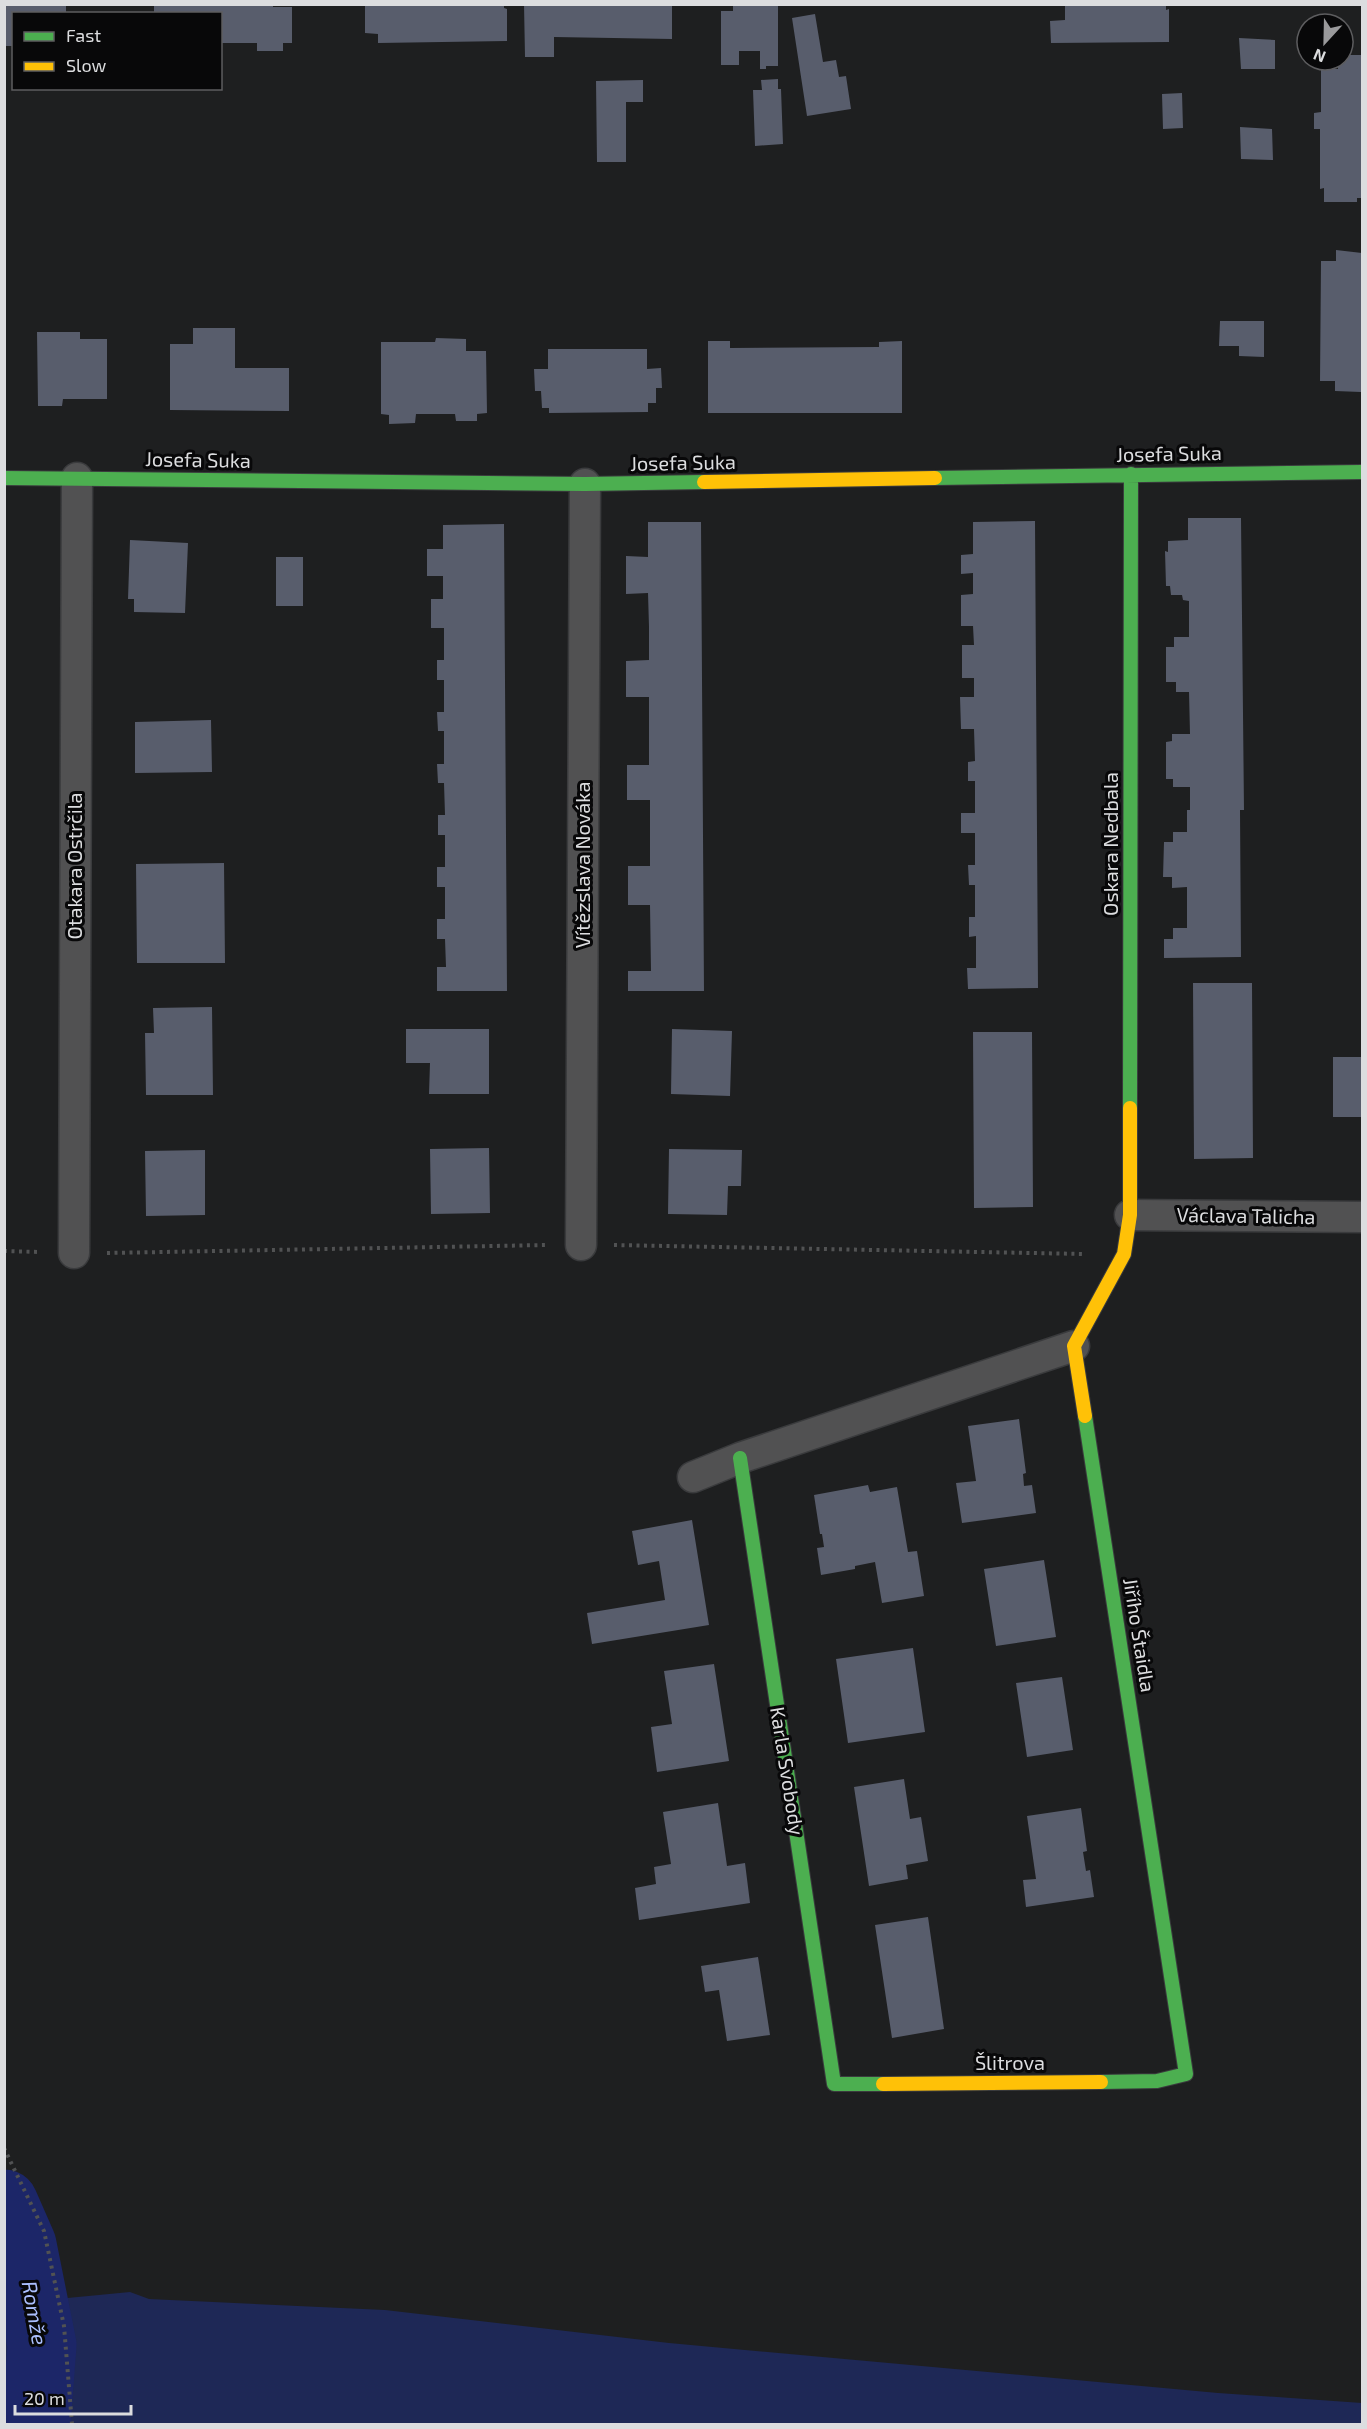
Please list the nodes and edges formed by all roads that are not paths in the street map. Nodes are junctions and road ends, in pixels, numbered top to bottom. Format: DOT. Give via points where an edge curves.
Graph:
graph roads {
  1 [pos="1362,472"];
  2 [pos="1131,474"];
  3 [pos="4,478"];
  4 [pos="77,478"];
  5 [pos="585,484"];
  6 [pos="1130,1215"];
  7 [pos="1362,1217"];
  8 [pos="582,1245"];
  9 [pos="74,1253"];
  10 [pos="1074,1346"];
  11 [pos="740,1458"];
  12 [pos="693,1477"];
  13 [pos="1186,2074"];
  14 [pos="834,2084"];
  1 -- 2 [label="street, Josefa Suka"];
  2 -- 5 [label="street, Josefa Suka"];
  2 -- 6 [label="street, Oskara Nedbala"];
  3 -- 4 [label="street, Josefa Suka"];
  4 -- 5 [label="street, Josefa Suka"];
  4 -- 9 [label="street, Otakara Ostrčila"];
  5 -- 8 [label="street, Vítězslava Nováka"];
  6 -- 7 [label="street, Václava Talicha"];
  6 -- 10 [label="street" via="1124,1254"];
  10 -- 11 [label="street"];
  10 -- 13 [label="street, Jiřího Štaidla"];
  11 -- 12 [label="street"];
  11 -- 14 [label="street, Karla Svobody"];
  13 -- 14 [label="street, Šlitrova" via="1157,2081"];
}
